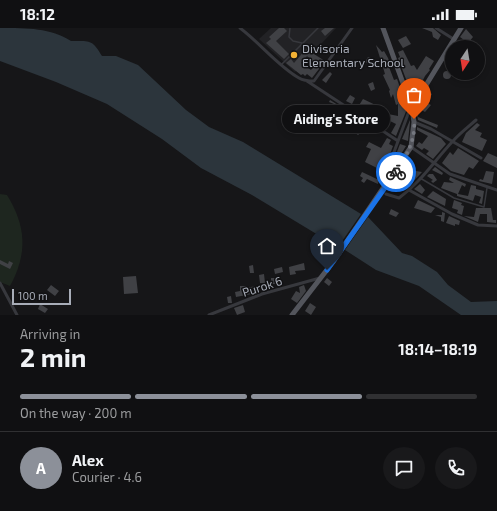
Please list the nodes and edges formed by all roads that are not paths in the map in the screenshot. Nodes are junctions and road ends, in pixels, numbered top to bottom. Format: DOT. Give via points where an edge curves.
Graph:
graph roads {
  1 [pos="240,28"];
  2 [pos="290,28"];
  3 [pos="318,28"];
  4 [pos="352,28"];
  5 [pos="383,28"];
  6 [pos="436,28"];
  7 [pos="461,28"];
  8 [pos="455,40"];
  9 [pos="302,43"];
  10 [pos="445,56"];
  11 [pos="282,64"];
  12 [pos="307,81"];
  13 [pos="412,108"];
  14 [pos="476,120"];
  15 [pos="414,122"];
  16 [pos="398,140"];
  17 [pos="453,141"];
  18 [pos="411,147"];
  19 [pos="481,158"];
  20 [pos="435,164"];
  21 [pos="420,178"];
  22 [pos="382,180"];
  23 [pos="487,188"];
  24 [pos="409,190"];
  25 [pos="497,190"];
  26 [pos="386,194"];
  27 [pos="497,226"];
  28 [pos="322,277"];
  29 [pos="0,283"];
  30 [pos="17,315"];
  31 [pos="209,315"];
  32 [pos="292,315"];
  1 -- 11 [label="street"];
  2 -- 9 [label="lane" via="289,37"];
  3 -- 9 [label="lane"];
  4 -- 12 [label="street" via="314,81"];
  5 -- 13 [label="main road"];
  6 -- 8 [label="street"];
  7 -- 8 [label="main road"];
  9 -- 11 [label="lane"];
  10 -- 13 [label="main road"];
  11 -- 12 [label="street" via="300,79"];
  12 -- 16 [label="street"];
  13 -- 15 [label="main road"];
  13 -- 16 [label="street"];
  14 -- 17 [label="street"];
  15 -- 17 [label="street"];
  15 -- 18 [label="main road"];
  16 -- 22 [label="street"];
  17 -- 19 [label="street"];
  17 -- 20 [label="street"];
  18 -- 20 [label="street"];
  18 -- 28 [label="main road"];
  20 -- 21 [label="street"];
  20 -- 23 [label="street" via="450,174"];
  21 -- 23 [label="lane" via="454,198 484,207"];
  21 -- 24 [label="street"];
  23 -- 25 [label="street"];
  24 -- 26 [label="street" via="399,198"];
  24 -- 27 [label="street" via="478,226"];
  28 -- 31 [label="street, Purok 6" via="262,294"];
  28 -- 32 [label="main road"];
  29 -- 30 [label="street"];
}
